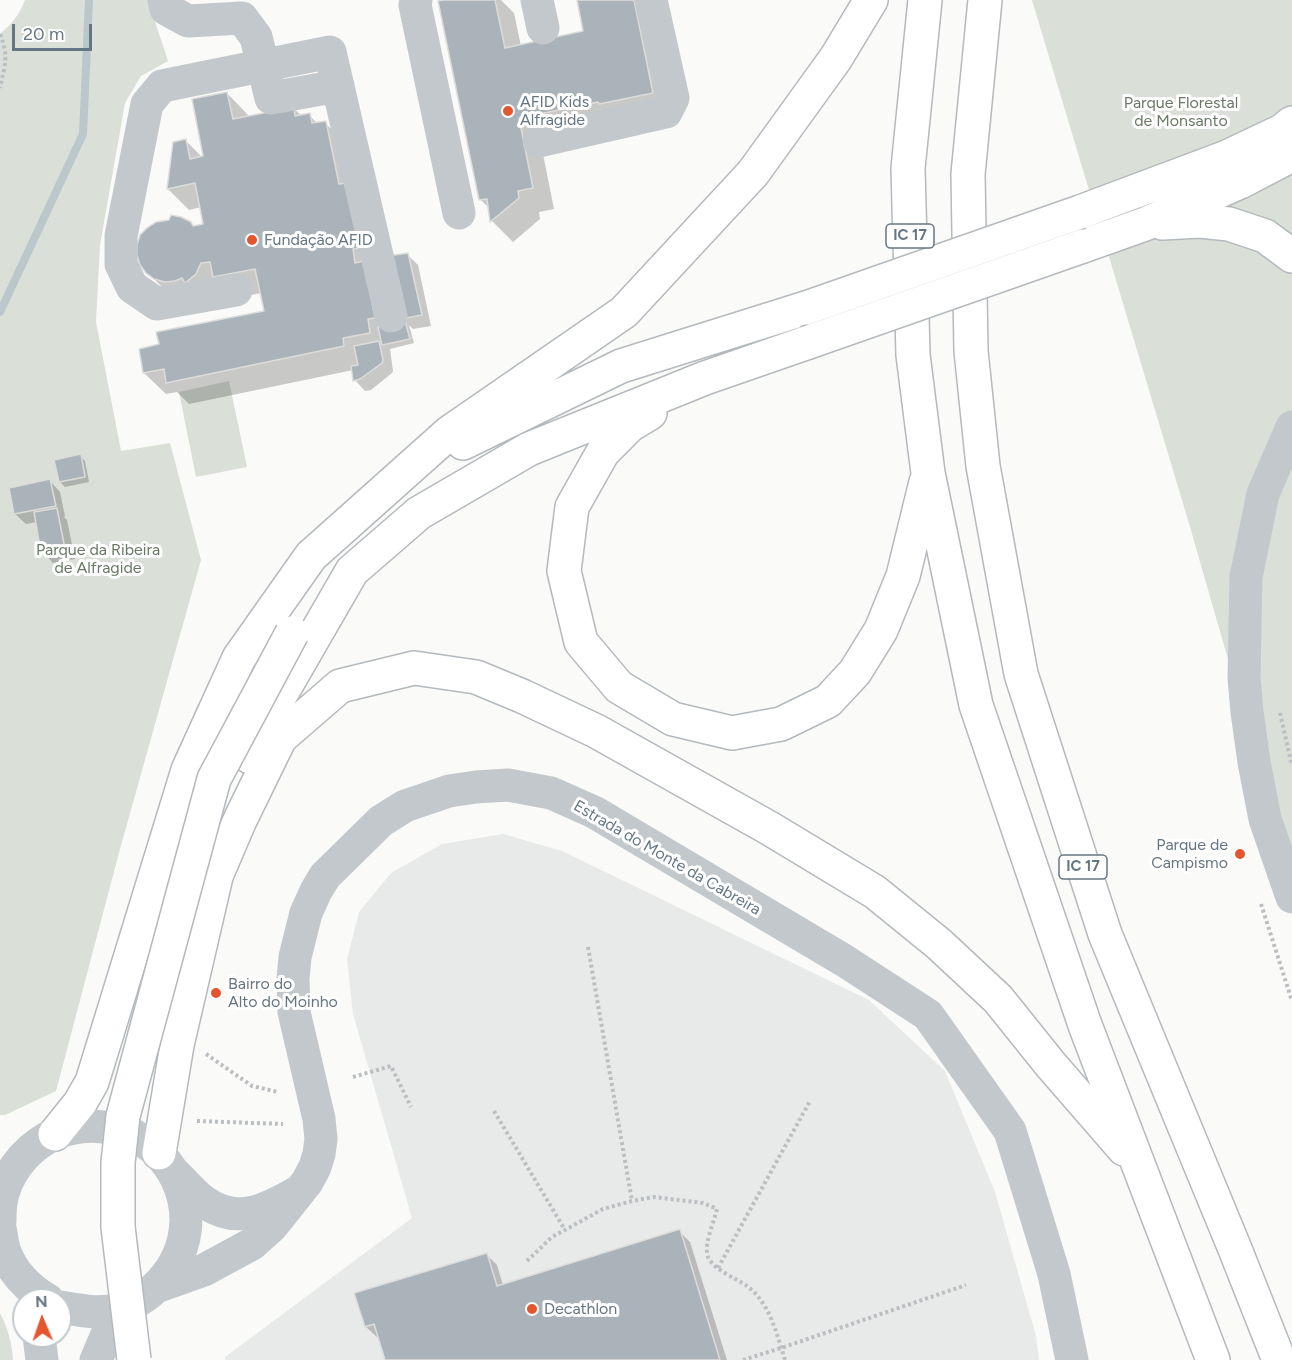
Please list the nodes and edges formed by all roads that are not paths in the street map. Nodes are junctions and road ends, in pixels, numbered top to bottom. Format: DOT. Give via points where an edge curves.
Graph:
graph roads {
  1 [pos="164,0"];
  2 [pos="416,0"];
  3 [pos="651,0"];
  4 [pos="871,0"];
  5 [pos="925,0"];
  6 [pos="985,0"];
  7 [pos="263,65"];
  8 [pos="1292,123"];
  9 [pos="539,141"];
  10 [pos="1292,155"];
  11 [pos="459,213"];
  12 [pos="1145,224"];
  13 [pos="1292,256"];
  14 [pos="237,290"];
  15 [pos="391,316"];
  16 [pos="705,378"];
  17 [pos="1292,427"];
  18 [pos="407,471"];
  19 [pos="928,473"];
  20 [pos="352,571"];
  21 [pos="216,876"];
  22 [pos="1292,897"];
  23 [pos="46,1139"];
  24 [pos="0,1149"];
  25 [pos="166,1162"];
  26 [pos="1139,1167"];
  27 [pos="298,1192"];
  28 [pos="0,1221"];
  29 [pos="0,1228"];
  30 [pos="159,1286"];
  31 [pos="32,1288"];
  32 [pos="72,1308"];
  33 [pos="118,1309"];
  34 [pos="96,1360"];
  35 [pos="134,1360"];
  36 [pos="1072,1360"];
  37 [pos="1214,1360"];
  38 [pos="1278,1360"];
  1 -- 7 [label="street" via="166,9 188,21 242,18 256,37"];
  2 -- 11 [label="street"];
  3 -- 9 [label="street" via="673,98 666,112"];
  4 -- 18 [label="highway" via="836,58 753,173 624,312 450,432"];
  5 -- 19 [label="highway, IC 17" via="908,168 913,355"];
  6 -- 38 [label="highway, IC 17" via="968,174 971,351 983,466 1021,674 1105,934"];
  7 -- 14 [label="street" via="162,86 147,104 121,236 121,264 132,287 157,304"];
  7 -- 15 [label="street" via="330,52"];
  8 -- 18 [label="highway, bridge" via="1227,158 1080,212 806,308 621,366"];
  10 -- 12 [label="highway"];
  12 -- 13 [label="highway" via="1200,220 1229,224 1265,236"];
  12 -- 16 [label="highway, bridge"];
  16 -- 19 [label="highway" via="630,425 603,452 572,507 564,571 581,642 619,687 672,719 732,733 782,724 828,701 855,672 881,630 903,576"];
  16 -- 20 [label="highway" via="529,449 419,513"];
  17 -- 22 [label="street" via="1263,494 1246,577 1244,678 1265,819"];
  18 -- 23 [label="highway" via="311,556 239,658 188,770 92,1082 80,1103"];
  19 -- 26 [label="highway, IC 17" via="976,705 1085,1025"];
  20 -- 21 [label="highway" via="277,701 234,793"];
  20 -- 35 [label="highway, bridge" via="292,633 214,779 123,1116 118,1227"];
  21 -- 25 [label="highway" via="177,1045"];
  21 -- 26 [label="highway" via="280,738 340,686 414,668 476,677 596,731 875,892 998,999"];
  23 -- 24 [label="street, Estrada do Monte da Cabreira"];
  23 -- 25 [label="street, Estrada do Monte da Cabreira" via="75,1128 105,1126 134,1135"];
  23 -- 28 [label="street" via="22,1158 8,1179"];
  25 -- 27 [label="street, Estrada do Monte da Cabreira" via="205,1203 225,1213 238,1215 267,1209"];
  25 -- 30 [label="street" via="184,1195 187,1220 174,1266"];
  26 -- 37 [label="highway, IC 17"];
  27 -- 30 [label="street, Estrada do Monte da Cabreira" via="272,1226 252,1244 204,1270"];
  27 -- 36 [label="street, Estrada do Monte da Cabreira" via="315,1167 321,1139 294,1012 293,979 306,913 325,876 381,821 405,806 449,791 476,787 508,785 551,793 594,812 845,961 928,1015 1010,1131 1054,1274"];
  29 -- 31 [label="street" via="5,1252 17,1274"];
  30 -- 33 [label="street"];
  32 -- 33 [label="street" via="88,1312"];
  33 -- 34 [label="street"];
}
